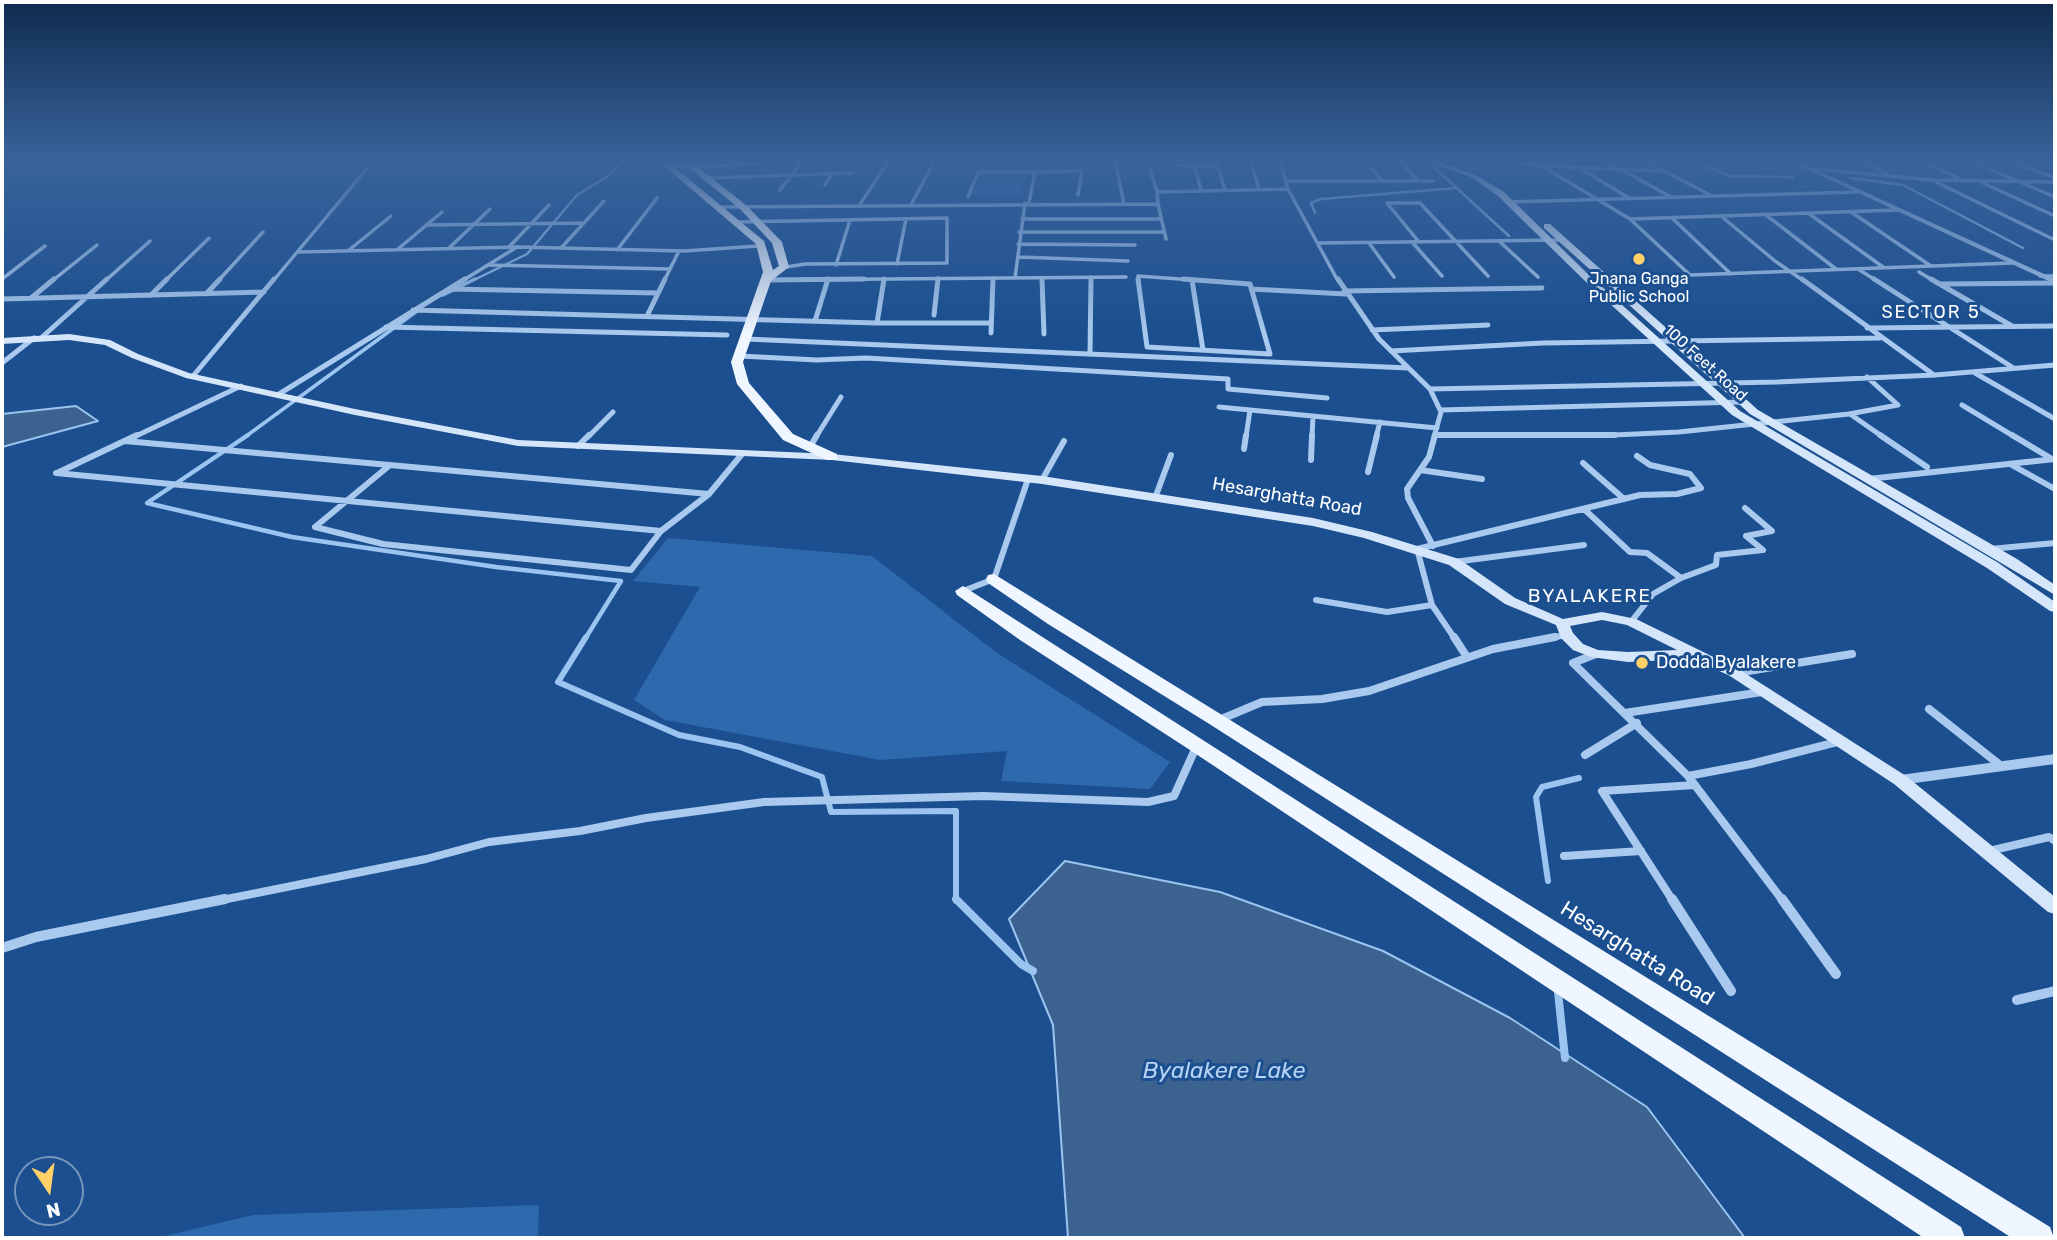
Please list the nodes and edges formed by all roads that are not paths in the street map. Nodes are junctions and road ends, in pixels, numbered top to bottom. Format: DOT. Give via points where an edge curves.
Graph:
graph roads {
  1 [pos="326,218"];
  2 [pos="389,218"];
  3 [pos="435,218"];
  4 [pos="481,218"];
  5 [pos="537,218"];
  6 [pos="589,218"];
  7 [pos="642,218"];
  8 [pos="731,218"];
  9 [pos="754,218"];
  10 [pos="1305,218"];
  11 [pos="1399,218"];
  12 [pos="1434,218"];
  13 [pos="1525,218"];
  14 [pos="1538,218"];
  15 [pos="1672,218"];
  16 [pos="1675,218"];
  17 [pos="1723,218"];
  18 [pos="1770,218"];
  19 [pos="1813,218"];
  20 [pos="1860,218"];
  21 [pos="1915,218"];
  22 [pos="2012,218"];
  23 [pos="906,219"];
  24 [pos="1022,219"];
  25 [pos="1161,219"];
  26 [pos="1630,219"];
  27 [pos="850,220"];
  28 [pos="736,222"];
  29 [pos="758,222"];
  30 [pos="584,223"];
  31 [pos="532,224"];
  32 [pos="426,225"];
  33 [pos="473,225"];
  34 [pos="263,232"];
  35 [pos="1020,232"];
  36 [pos="1164,232"];
  37 [pos="209,238"];
  38 [pos="2054,238"];
  39 [pos="1167,239"];
  40 [pos="1548,240"];
  41 [pos="1562,240"];
  42 [pos="150,241"];
  43 [pos="1499,241"];
  44 [pos="1412,242"];
  45 [pos="1419,242"];
  46 [pos="1457,242"];
  47 [pos="1319,243"];
  48 [pos="1368,243"];
  49 [pos="1018,244"];
  50 [pos="97,245"];
  51 [pos="1135,245"];
  52 [pos="45,246"];
  53 [pos="758,246"];
  54 [pos="509,247"];
  55 [pos="518,247"];
  56 [pos="448,248"];
  57 [pos="561,248"];
  58 [pos="398,249"];
  59 [pos="348,250"];
  60 [pos="617,250"];
  61 [pos="298,251"];
  62 [pos="679,251"];
  63 [pos="1019,257"];
  64 [pos="1128,261"];
  65 [pos="2012,263"];
  66 [pos="897,264"];
  67 [pos="488,265"];
  68 [pos="836,265"];
  69 [pos="1932,266"];
  70 [pos="784,267"];
  71 [pos="1883,268"];
  72 [pos="670,269"];
  73 [pos="1858,269"];
  74 [pos="1837,270"];
  75 [pos="1789,271"];
  76 [pos="1919,272"];
  77 [pos="1731,274"];
  78 [pos="767,276"];
  79 [pos="1394,276"];
  80 [pos="1442,276"];
  81 [pos="1488,276"];
  82 [pos="2040,276"];
  83 [pos="2055,276"];
  84 [pos="1091,277"];
  85 [pos="1126,277"];
  86 [pos="1538,277"];
  87 [pos="938,278"];
  88 [pos="993,278"];
  89 [pos="1015,278"];
  90 [pos="1042,278"];
  91 [pos="2,279"];
  92 [pos="828,279"];
  93 [pos="884,279"];
  94 [pos="1192,280"];
  95 [pos="2055,283"];
  96 [pos="1939,284"];
  97 [pos="1542,288"];
  98 [pos="446,289"];
  99 [pos="1251,289"];
  100 [pos="264,292"];
  101 [pos="658,293"];
  102 [pos="1345,293"];
  103 [pos="206,294"];
  104 [pos="151,295"];
  105 [pos="88,297"];
  106 [pos="30,298"];
  107 [pos="2,299"];
  108 [pos="413,310"];
  109 [pos="934,315"];
  110 [pos="647,316"];
  111 [pos="754,319"];
  112 [pos="815,321"];
  113 [pos="877,323"];
  114 [pos="991,323"];
  115 [pos="1488,325"];
  116 [pos="2055,326"];
  117 [pos="386,327"];
  118 [pos="1950,327"];
  119 [pos="2013,327"];
  120 [pos="1866,328"];
  121 [pos="1372,330"];
  122 [pos="991,333"];
  123 [pos="1044,334"];
  124 [pos="727,335"];
  125 [pos="38,338"];
  126 [pos="1880,338"];
  127 [pos="746,339"];
  128 [pos="2,341"];
  129 [pos="1658,342"];
  130 [pos="1675,342"];
  131 [pos="898,346"];
  132 [pos="1203,350"];
  133 [pos="1391,351"];
  134 [pos="1090,353"];
  135 [pos="1115,354"];
  136 [pos="740,356"];
  137 [pos="895,359"];
  138 [pos="2,363"];
  139 [pos="2013,367"];
  140 [pos="2053,367"];
  141 [pos="1408,368"];
  142 [pos="1108,372"];
  143 [pos="1974,373"];
  144 [pos="1935,375"];
  145 [pos="193,376"];
  146 [pos="1867,377"];
  147 [pos="1721,382"];
  148 [pos="1703,383"];
  149 [pos="242,386"];
  150 [pos="1430,389"];
  151 [pos="279,394"];
  152 [pos="841,397"];
  153 [pos="1327,398"];
  154 [pos="1724,402"];
  155 [pos="1743,402"];
  156 [pos="1962,405"];
  157 [pos="1219,407"];
  158 [pos="1250,410"];
  159 [pos="1440,410"];
  160 [pos="613,412"];
  161 [pos="1849,414"];
  162 [pos="1313,416"];
  163 [pos="2055,419"];
  164 [pos="1770,421"];
  165 [pos="1380,422"];
  166 [pos="1753,423"];
  167 [pos="1437,428"];
  168 [pos="1436,435"];
  169 [pos="125,441"];
  170 [pos="1064,441"];
  171 [pos="578,446"];
  172 [pos="810,447"];
  173 [pos="1244,449"];
  174 [pos="742,454"];
  175 [pos="1171,455"];
  176 [pos="1637,456"];
  177 [pos="832,457"];
  178 [pos="1311,460"];
  179 [pos="2054,460"];
  180 [pos="1583,463"];
  181 [pos="2010,464"];
  182 [pos="390,465"];
  183 [pos="1927,467"];
  184 [pos="1420,470"];
  185 [pos="1368,472"];
  186 [pos="1869,478"];
  187 [pos="1028,479"];
  188 [pos="1482,479"];
  189 [pos="1042,480"];
  190 [pos="1850,480"];
  191 [pos="2055,489"];
  192 [pos="709,494"];
  193 [pos="1155,498"];
  194 [pos="1624,499"];
  195 [pos="347,501"];
  196 [pos="1745,508"];
  197 [pos="1584,509"];
  198 [pos="662,531"];
  199 [pos="2055,543"];
  200 [pos="1584,545"];
  201 [pos="1433,546"];
  202 [pos="1417,549"];
  203 [pos="1989,549"];
  204 [pos="1968,550"];
  205 [pos="1454,562"];
  206 [pos="1681,578"];
  207 [pos="994,579"];
  208 [pos="2055,591"];
  209 [pos="963,592"];
  210 [pos="1316,600"];
  211 [pos="1432,605"];
  212 [pos="2055,608"];
  213 [pos="1631,622"];
  214 [pos="1564,629"];
  215 [pos="1596,654"];
  216 [pos="1696,654"];
  217 [pos="1852,654"];
  218 [pos="1467,657"];
  219 [pos="1735,673"];
  220 [pos="1767,692"];
  221 [pos="1929,709"];
  222 [pos="1625,713"];
  223 [pos="1218,720"];
  224 [pos="1637,723"];
  225 [pos="1841,741"];
  226 [pos="1197,744"];
  227 [pos="1585,755"];
  228 [pos="2055,760"];
  229 [pos="2000,765"];
  230 [pos="1688,776"];
  231 [pos="1900,780"];
  232 [pos="1695,785"];
  233 [pos="2055,841"];
  234 [pos="1641,851"];
  235 [pos="1988,852"];
  236 [pos="1564,856"];
  237 [pos="2055,907"];
  238 [pos="2,948"];
  239 [pos="1836,974"];
  240 [pos="1731,991"];
  241 [pos="2055,991"];
  242 [pos="2017,1000"];
  243 [pos="1950,1238"];
  244 [pos="2039,1238"];
  1 -- 61 [label="street"];
  2 -- 59 [label="street"];
  3 -- 32 [label="street"];
  4 -- 33 [label="street"];
  5 -- 31 [label="street"];
  6 -- 30 [label="street"];
  7 -- 60 [label="street"];
  8 -- 28 [label="main road"];
  9 -- 29 [label="main road"];
  10 -- 47 [label="street"];
  11 -- 45 [label="street"];
  12 -- 46 [label="street"];
  13 -- 40 [label="main road, 100 Feet Road"];
  14 -- 41 [label="main road, 100 Feet Road"];
  15 -- 16 [label="street"];
  15 -- 26 [label="street"];
  15 -- 77 [label="street"];
  17 -- 75 [label="street"];
  18 -- 74 [label="street"];
  19 -- 71 [label="street"];
  20 -- 69 [label="street"];
  21 -- 65 [label="street"];
  22 -- 38 [label="street"];
  23 -- 27 [label="street"];
  23 -- 66 [label="street"];
  23 -- 66 [label="street" via="947,218 947,263"];
  24 -- 25 [label="street"];
  24 -- 35 [label="street"];
  25 -- 36 [label="street"];
  26 -- 77 [label="street" via="1690,275"];
  27 -- 29 [label="street"];
  27 -- 68 [label="street"];
  28 -- 29 [label="street"];
  28 -- 78 [label="main road" via="761,243"];
  29 -- 70 [label="main road" via="777,242"];
  30 -- 31 [label="street"];
  30 -- 57 [label="street"];
  31 -- 33 [label="street"];
  31 -- 54 [label="street"];
  32 -- 33 [label="street"];
  32 -- 58 [label="street"];
  33 -- 56 [label="street"];
  34 -- 103 [label="street"];
  35 -- 36 [label="street"];
  35 -- 49 [label="street"];
  36 -- 39 [label="street"];
  37 -- 104 [label="street"];
  40 -- 41 [label="street"];
  40 -- 43 [label="street"];
  40 -- 129 [label="main road, 100 Feet Road"];
  41 -- 130 [label="main road, 100 Feet Road"];
  42 -- 105 [label="street"];
  43 -- 46 [label="street"];
  43 -- 86 [label="street"];
  44 -- 45 [label="street"];
  44 -- 48 [label="street"];
  44 -- 80 [label="street"];
  45 -- 46 [label="street"];
  46 -- 81 [label="street"];
  47 -- 48 [label="street"];
  47 -- 102 [label="street"];
  48 -- 79 [label="street"];
  49 -- 51 [label="street"];
  49 -- 63 [label="street"];
  50 -- 106 [label="street"];
  52 -- 91 [label="street"];
  53 -- 62 [label="street"];
  54 -- 55 [label="street"];
  54 -- 56 [label="street"];
  55 -- 57 [label="street"];
  55 -- 67 [label="street"];
  56 -- 58 [label="street"];
  57 -- 60 [label="street"];
  58 -- 59 [label="street"];
  59 -- 61 [label="street"];
  60 -- 62 [label="street"];
  61 -- 100 [label="street"];
  62 -- 72 [label="street"];
  63 -- 64 [label="street"];
  63 -- 89 [label="street"];
  65 -- 69 [label="street"];
  65 -- 82 [label="street"];
  66 -- 68 [label="street"];
  67 -- 72 [label="street"];
  67 -- 98 [label="street"];
  68 -- 70 [label="street"];
  69 -- 71 [label="street"];
  70 -- 78 [label="main road"];
  71 -- 73 [label="street"];
  72 -- 101 [label="street"];
  73 -- 74 [label="street"];
  73 -- 118 [label="street"];
  74 -- 75 [label="street"];
  75 -- 77 [label="street"];
  75 -- 120 [label="street" via="1840,304"];
  76 -- 96 [label="street"];
  78 -- 92 [label="street"];
  78 -- 111 [label="main road"];
  82 -- 83 [label="street"];
  82 -- 95 [label="street"];
  84 -- 85 [label="street"];
  84 -- 90 [label="street"];
  84 -- 134 [label="street"];
  87 -- 88 [label="street"];
  87 -- 93 [label="street"];
  87 -- 109 [label="street"];
  88 -- 89 [label="street"];
  88 -- 114 [label="street"];
  89 -- 90 [label="street"];
  90 -- 123 [label="street"];
  92 -- 93 [label="street"];
  92 -- 112 [label="street"];
  93 -- 113 [label="street"];
  94 -- 99 [label="street" via="1250,284"];
  94 -- 132 [label="street"];
  94 -- 132 [label="street" via="1138,276 1147,347"];
  95 -- 96 [label="street"];
  96 -- 119 [label="street"];
  97 -- 102 [label="street"];
  98 -- 101 [label="street"];
  98 -- 108 [label="street"];
  99 -- 102 [label="street"];
  99 -- 132 [label="street" via="1270,354"];
  100 -- 103 [label="street"];
  100 -- 145 [label="street"];
  101 -- 110 [label="street"];
  102 -- 121 [label="street"];
  103 -- 104 [label="street"];
  104 -- 105 [label="street"];
  105 -- 106 [label="street"];
  105 -- 125 [label="street"];
  106 -- 107 [label="street"];
  108 -- 110 [label="street"];
  108 -- 117 [label="street"];
  110 -- 111 [label="street"];
  111 -- 112 [label="street"];
  111 -- 127 [label="main road"];
  112 -- 113 [label="street"];
  113 -- 114 [label="street"];
  114 -- 122 [label="street"];
  115 -- 121 [label="street"];
  116 -- 119 [label="street"];
  117 -- 124 [label="street"];
  117 -- 151 [label="street"];
  118 -- 119 [label="street"];
  118 -- 120 [label="street"];
  118 -- 139 [label="street"];
  120 -- 126 [label="street"];
  121 -- 133 [label="street"];
  125 -- 128 [label="main road"];
  125 -- 138 [label="street"];
  125 -- 145 [label="main road" via="107,342"];
  126 -- 130 [label="street"];
  126 -- 144 [label="street"];
  127 -- 131 [label="street"];
  127 -- 136 [label="main road"];
  129 -- 130 [label="street"];
  129 -- 133 [label="street"];
  129 -- 148 [label="main road, 100 Feet Road"];
  130 -- 147 [label="main road, 100 Feet Road"];
  131 -- 134 [label="street"];
  131 -- 137 [label="street"];
  133 -- 141 [label="street"];
  134 -- 135 [label="street"];
  135 -- 141 [label="street"];
  135 -- 142 [label="street"];
  136 -- 137 [label="street"];
  136 -- 172 [label="main road, Hesarghatta Road" via="737,362 743,384 788,437"];
  137 -- 142 [label="street"];
  139 -- 140 [label="street"];
  139 -- 143 [label="street"];
  141 -- 150 [label="street"];
  142 -- 153 [label="street" via="1228,379 1228,389"];
  143 -- 144 [label="street"];
  143 -- 163 [label="street"];
  144 -- 146 [label="street"];
  145 -- 149 [label="main road"];
  146 -- 147 [label="street"];
  146 -- 161 [label="street" via="1898,405"];
  147 -- 148 [label="street"];
  147 -- 155 [label="main road, 100 Feet Road"];
  148 -- 150 [label="street"];
  148 -- 154 [label="main road, 100 Feet Road"];
  149 -- 151 [label="main road"];
  149 -- 169 [label="street"];
  150 -- 159 [label="street"];
  151 -- 171 [label="main road" via="518,443"];
  152 -- 172 [label="street"];
  154 -- 155 [label="street"];
  154 -- 159 [label="street"];
  154 -- 166 [label="main road, 100 Feet Road"];
  155 -- 164 [label="main road, 100 Feet Road"];
  156 -- 179 [label="street"];
  157 -- 158 [label="street"];
  158 -- 162 [label="street"];
  158 -- 173 [label="street"];
  159 -- 167 [label="street"];
  160 -- 171 [label="street"];
  161 -- 164 [label="street"];
  161 -- 183 [label="street"];
  162 -- 165 [label="street"];
  162 -- 178 [label="street"];
  164 -- 166 [label="street"];
  164 -- 186 [label="main road, 100 Feet Road"];
  165 -- 167 [label="street"];
  165 -- 185 [label="street"];
  166 -- 168 [label="street" via="1614,435"];
  166 -- 190 [label="main road, 100 Feet Road"];
  167 -- 168 [label="street"];
  168 -- 184 [label="street"];
  169 -- 182 [label="street"];
  169 -- 195 [label="street" via="56,474"];
  170 -- 189 [label="street"];
  171 -- 174 [label="main road"];
  172 -- 177 [label="main road, Hesarghatta Road"];
  174 -- 177 [label="main road"];
  174 -- 192 [label="street"];
  175 -- 193 [label="street"];
  176 -- 194 [label="street" via="1650,465 1690,474 1701,488"];
  177 -- 187 [label="main road, Hesarghatta Road"];
  179 -- 181 [label="street"];
  180 -- 194 [label="street"];
  181 -- 186 [label="street"];
  181 -- 191 [label="street"];
  182 -- 192 [label="street"];
  182 -- 195 [label="street"];
  184 -- 188 [label="street"];
  184 -- 201 [label="street" via="1407,489 1408,498"];
  186 -- 190 [label="street"];
  186 -- 203 [label="main road, 100 Feet Road"];
  187 -- 189 [label="main road, Hesarghatta Road"];
  187 -- 207 [label="street"];
  189 -- 193 [label="main road, Hesarghatta Road"];
  190 -- 204 [label="main road, 100 Feet Road"];
  192 -- 198 [label="street"];
  193 -- 202 [label="main road, Hesarghatta Road" via="1313,522"];
  194 -- 197 [label="street"];
  195 -- 198 [label="street"];
  195 -- 198 [label="street" via="315,527 383,544 631,570"];
  196 -- 206 [label="street" via="1772,531 1746,536 1763,550 1717,555 1716,565"];
  197 -- 201 [label="street"];
  197 -- 206 [label="street" via="1630,552 1647,552"];
  199 -- 203 [label="street"];
  200 -- 205 [label="street"];
  201 -- 202 [label="street"];
  202 -- 205 [label="main road, Hesarghatta Road"];
  202 -- 211 [label="street"];
  203 -- 204 [label="street"];
  203 -- 208 [label="main road, 100 Feet Road"];
  204 -- 212 [label="main road, 100 Feet Road"];
  205 -- 214 [label="main road, Hesarghatta Road" via="1510,601"];
  206 -- 213 [label="street" via="1653,594"];
  207 -- 209 [label="street"];
  207 -- 223 [label="main road, Hesarghatta Road"];
  209 -- 226 [label="main road"];
  210 -- 211 [label="street" via="1387,612"];
  211 -- 218 [label="street"];
  213 -- 214 [label="main road" via="1602,616"];
  213 -- 216 [label="main road"];
  214 -- 215 [label="main road, Hesarghatta Road" via="1578,647"];
  214 -- 218 [label="street"];
  215 -- 216 [label="main road"];
  215 -- 222 [label="street" via="1573,663"];
  216 -- 219 [label="main road"];
  217 -- 219 [label="street"];
  218 -- 223 [label="street" via="1369,691 1262,702"];
  219 -- 220 [label="main road"];
  220 -- 222 [label="street"];
  220 -- 225 [label="main road"];
  221 -- 229 [label="street"];
  222 -- 224 [label="street"];
  223 -- 244 [label="main road, Hesarghatta Road"];
  224 -- 227 [label="street"];
  224 -- 230 [label="street"];
  225 -- 230 [label="street"];
  225 -- 231 [label="main road"];
  226 -- 238 [label="street" via="1174,796 1148,802 983,796 764,802 489,842 412,862 36,937"];
  226 -- 243 [label="main road"];
  228 -- 229 [label="street"];
  229 -- 231 [label="street"];
  230 -- 232 [label="street"];
  231 -- 235 [label="main road"];
  232 -- 234 [label="street" via="1602,791"];
  232 -- 239 [label="street"];
  233 -- 235 [label="street" via="2049,837"];
  234 -- 236 [label="street"];
  234 -- 240 [label="street"];
  235 -- 237 [label="main road"];
  241 -- 242 [label="street"];
}
